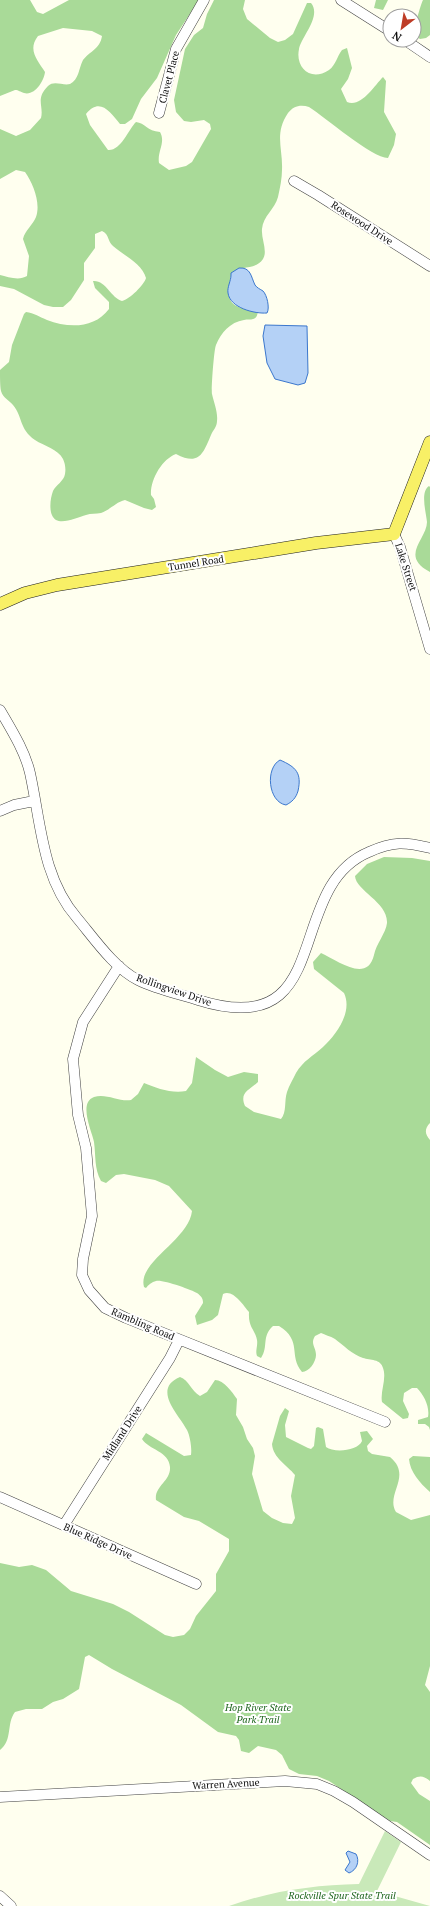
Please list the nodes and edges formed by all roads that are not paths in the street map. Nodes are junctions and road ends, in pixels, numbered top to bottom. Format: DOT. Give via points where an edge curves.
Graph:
graph roads {
  1 [pos="204,0"];
  2 [pos="341,0"];
  3 [pos="382,26"];
  4 [pos="417,48"];
  5 [pos="430,57"];
  6 [pos="159,113"];
  7 [pos="294,181"];
  8 [pos="430,266"];
  9 [pos="430,442"];
  10 [pos="394,534"];
  11 [pos="0,604"];
  12 [pos="430,649"];
  13 [pos="0,710"];
  14 [pos="34,801"];
  15 [pos="0,811"];
  16 [pos="430,848"];
  17 [pos="120,966"];
  18 [pos="179,1340"];
  19 [pos="386,1422"];
  20 [pos="0,1498"];
  21 [pos="64,1526"];
  22 [pos="196,1584"];
  23 [pos="0,1797"];
  24 [pos="430,1856"];
  25 [pos="0,1896"];
  26 [pos="11,1906"];
  1 -- 6 [label="street, Clavet Place" via="176,49"];
  2 -- 3 [label="street"];
  4 -- 5 [label="street"];
  7 -- 8 [label="street, Rosewood Drive"];
  9 -- 10 [label="main road, Lake Street"];
  10 -- 11 [label="main road, Tunnel Road" via="331,540 57,585 25,593"];
  10 -- 12 [label="street, Lake Street"];
  13 -- 14 [label="street, Rollingview Drive" via="30,772"];
  14 -- 15 [label="street"];
  14 -- 17 [label="street, Rollingview Drive" via="57,889 68,908"];
  16 -- 17 [label="street, Rollingview Drive" via="406,843 381,846 360,855 344,867 330,884 297,973 284,991 266,1003 245,1008 223,1007 137,980"];
  17 -- 18 [label="street, Rambling Road" via="83,1022 72,1059 78,1115 86,1148 92,1216 82,1275 89,1290 105,1308"];
  18 -- 19 [label="street, Rambling Road"];
  18 -- 21 [label="street, Midland Drive"];
  20 -- 21 [label="street, Blue Ridge Drive"];
  21 -- 22 [label="street, Blue Ridge Drive"];
  23 -- 24 [label="street, Warren Avenue" via="285,1781 317,1784 353,1802"];
  25 -- 26 [label="street"];
}
